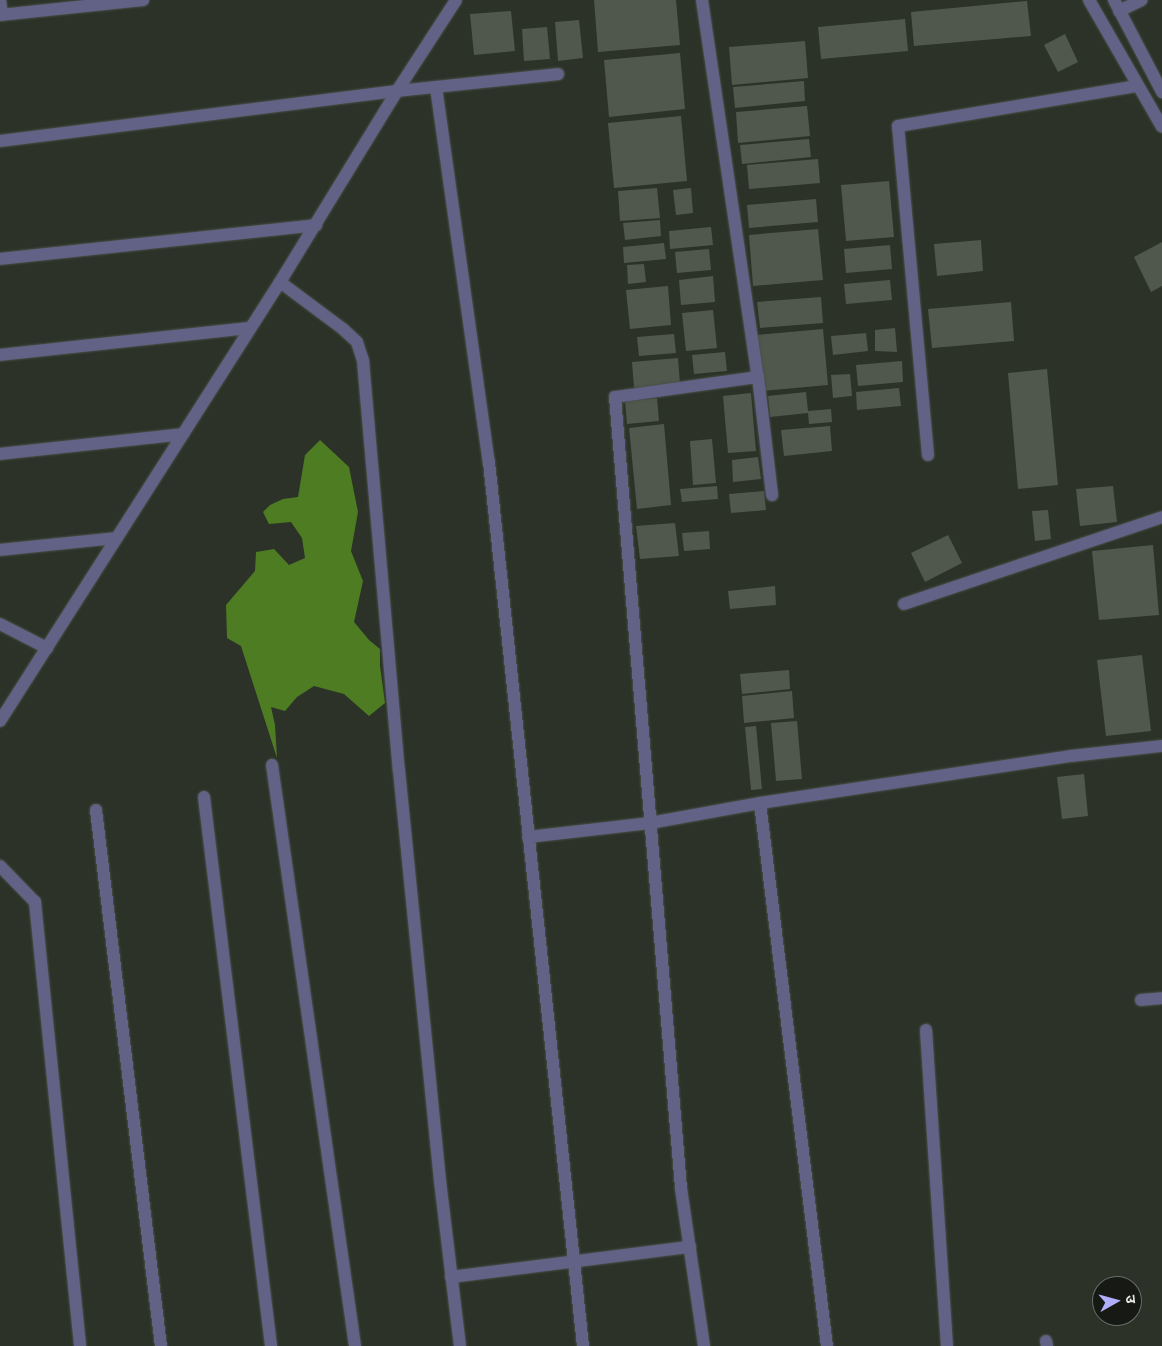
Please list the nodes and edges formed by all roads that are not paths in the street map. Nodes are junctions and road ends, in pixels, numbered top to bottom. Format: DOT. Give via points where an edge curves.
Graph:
graph roads {
  1 [pos="0,0"];
  2 [pos="143,0"];
  3 [pos="456,0"];
  4 [pos="702,0"];
  5 [pos="1089,0"];
  6 [pos="1142,0"];
  7 [pos="1117,5"];
  8 [pos="1,15"];
  9 [pos="558,74"];
  10 [pos="1138,86"];
  11 [pos="436,87"];
  12 [pos="397,91"];
  13 [pos="1162,92"];
  14 [pos="1162,127"];
  15 [pos="0,141"];
  16 [pos="316,225"];
  17 [pos="0,259"];
  18 [pos="280,282"];
  19 [pos="250,328"];
  20 [pos="0,355"];
  21 [pos="758,377"];
  22 [pos="183,434"];
  23 [pos="0,454"];
  24 [pos="928,455"];
  25 [pos="772,495"];
  26 [pos="1162,517"];
  27 [pos="116,538"];
  28 [pos="0,550"];
  29 [pos="904,604"];
  30 [pos="0,624"];
  31 [pos="47,648"];
  32 [pos="0,721"];
  33 [pos="1162,746"];
  34 [pos="272,765"];
  35 [pos="204,797"];
  36 [pos="760,803"];
  37 [pos="96,810"];
  38 [pos="650,823"];
  39 [pos="528,837"];
  40 [pos="0,866"];
  41 [pos="1162,998"];
  42 [pos="1141,1000"];
  43 [pos="926,1030"];
  44 [pos="690,1248"];
  45 [pos="574,1262"];
  46 [pos="452,1278"];
  47 [pos="80,1346"];
  48 [pos="161,1346"];
  49 [pos="271,1346"];
  50 [pos="355,1346"];
  51 [pos="460,1346"];
  52 [pos="583,1346"];
  53 [pos="704,1346"];
  54 [pos="827,1346"];
  55 [pos="947,1346"];
  1 -- 8 [label="street"];
  2 -- 8 [label="street"];
  3 -- 12 [label="street"];
  4 -- 21 [label="street"];
  5 -- 10 [label="street"];
  6 -- 7 [label="street"];
  7 -- 13 [label="street"];
  9 -- 11 [label="street"];
  10 -- 14 [label="street"];
  10 -- 24 [label="street" via="898,126"];
  11 -- 12 [label="street"];
  11 -- 39 [label="street" via="489,462"];
  12 -- 15 [label="street"];
  12 -- 16 [label="street"];
  16 -- 17 [label="street"];
  16 -- 18 [label="street"];
  18 -- 19 [label="street"];
  18 -- 46 [label="street" via="350,335 357,342 363,361 400,780"];
  19 -- 20 [label="street"];
  19 -- 22 [label="street"];
  21 -- 25 [label="street"];
  21 -- 38 [label="street" via="615,397"];
  22 -- 23 [label="street"];
  22 -- 27 [label="street"];
  26 -- 29 [label="street"];
  27 -- 28 [label="street"];
  27 -- 31 [label="street"];
  30 -- 31 [label="street"];
  31 -- 32 [label="street"];
  33 -- 36 [label="street" via="1071,756"];
  34 -- 50 [label="street"];
  35 -- 49 [label="street"];
  36 -- 38 [label="street"];
  36 -- 54 [label="street"];
  37 -- 48 [label="street"];
  38 -- 39 [label="street"];
  38 -- 44 [label="street" via="681,1188"];
  39 -- 45 [label="street"];
  40 -- 47 [label="street" via="35,902"];
  41 -- 42 [label="street"];
  43 -- 55 [label="street"];
  44 -- 45 [label="street"];
  44 -- 53 [label="street"];
  45 -- 46 [label="street"];
  45 -- 52 [label="street"];
  46 -- 51 [label="street"];
}
